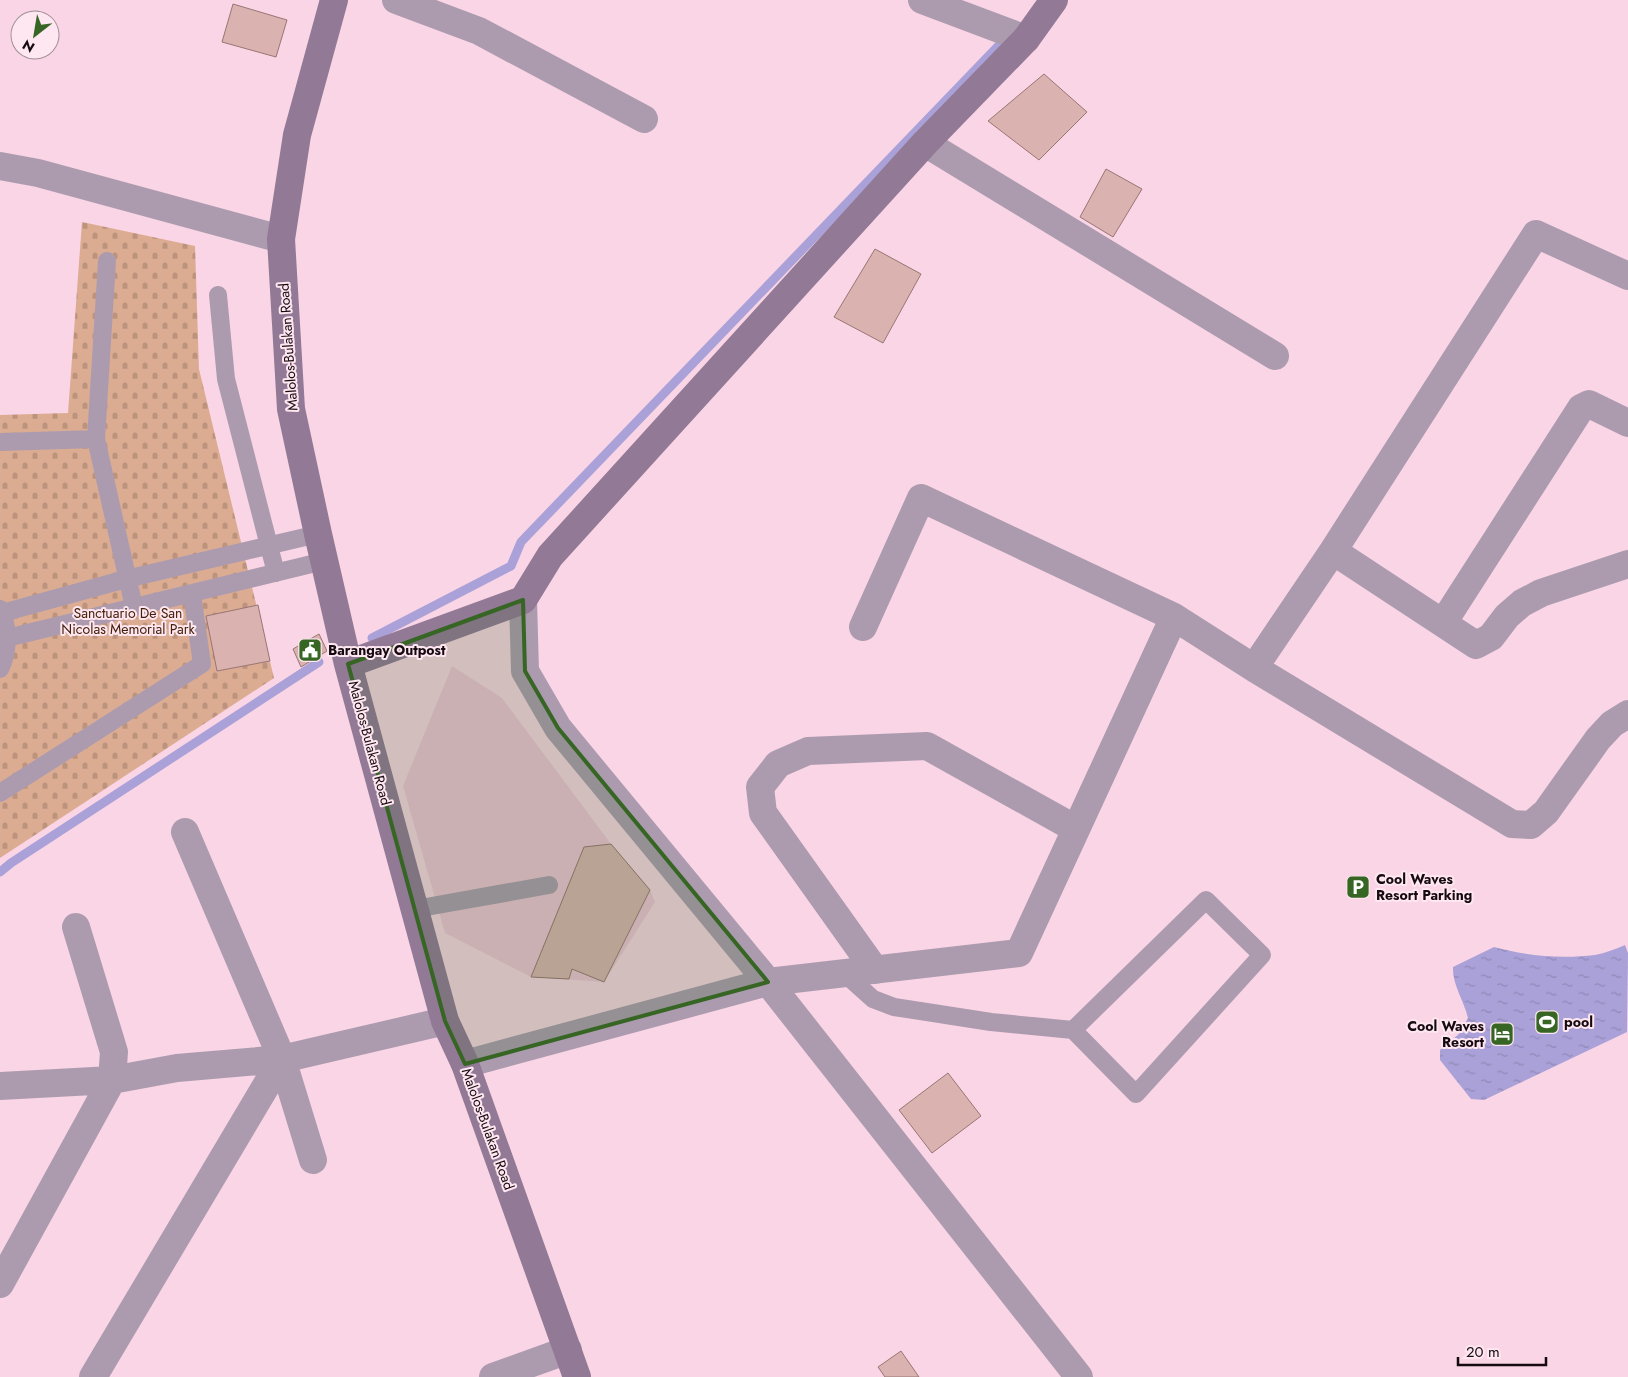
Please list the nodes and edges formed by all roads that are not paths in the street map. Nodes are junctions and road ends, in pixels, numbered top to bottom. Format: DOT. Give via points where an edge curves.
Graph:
graph roads {
  1 [pos="334,0"];
  2 [pos="396,0"];
  3 [pos="922,0"];
  4 [pos="1054,0"];
  5 [pos="1026,38"];
  6 [pos="644,119"];
  7 [pos="925,143"];
  8 [pos="0,166"];
  9 [pos="281,239"];
  10 [pos="107,261"];
  11 [pos="1628,276"];
  12 [pos="218,295"];
  13 [pos="1274,356"];
  14 [pos="1628,423"];
  15 [pos="96,439"];
  16 [pos="0,442"];
  17 [pos="318,534"];
  18 [pos="268,545"];
  19 [pos="1334,551"];
  20 [pos="324,562"];
  21 [pos="1628,564"];
  22 [pos="276,573"];
  23 [pos="126,579"];
  24 [pos="192,594"];
  25 [pos="523,600"];
  26 [pos="134,606"];
  27 [pos="1,611"];
  28 [pos="1174,617"];
  29 [pos="1443,623"];
  30 [pos="862,627"];
  31 [pos="7,638"];
  32 [pos="348,664"];
  33 [pos="1254,668"];
  34 [pos="0,669"];
  35 [pos="1628,714"];
  36 [pos="0,793"];
  37 [pos="1076,829"];
  38 [pos="185,832"];
  39 [pos="549,885"];
  40 [pos="415,909"];
  41 [pos="76,928"];
  42 [pos="875,970"];
  43 [pos="844,973"];
  44 [pos="768,982"];
  45 [pos="445,1021"];
  46 [pos="1073,1030"];
  47 [pos="282,1059"];
  48 [pos="465,1064"];
  49 [pos="112,1080"];
  50 [pos="0,1086"];
  51 [pos="313,1160"];
  52 [pos="0,1284"];
  53 [pos="568,1350"];
  54 [pos="93,1377"];
  55 [pos="493,1377"];
  56 [pos="576,1377"];
  57 [pos="1079,1377"];
  1 -- 9 [label="main road, Malolos-Bulakan Road" via="297,135"];
  2 -- 6 [label="street" via="479,31"];
  3 -- 5 [label="street"];
  4 -- 5 [label="main road"];
  5 -- 7 [label="main road"];
  7 -- 13 [label="street"];
  7 -- 25 [label="main road" via="550,556"];
  8 -- 9 [label="street" via="38,173"];
  9 -- 17 [label="main road, Malolos-Bulakan Road" via="292,409"];
  10 -- 15 [label="lane"];
  11 -- 19 [label="street" via="1536,234"];
  12 -- 18 [label="lane" via="226,379"];
  14 -- 29 [label="street" via="1589,404 1581,408"];
  15 -- 16 [label="lane"];
  15 -- 23 [label="lane"];
  17 -- 18 [label="lane"];
  17 -- 20 [label="main road, Malolos-Bulakan Road"];
  18 -- 22 [label="lane"];
  18 -- 23 [label="lane"];
  19 -- 29 [label="street"];
  19 -- 33 [label="street"];
  20 -- 22 [label="lane"];
  20 -- 32 [label="main road, Malolos-Bulakan Road"];
  21 -- 29 [label="street" via="1522,602 1491,638 1476,645"];
  22 -- 24 [label="lane"];
  23 -- 26 [label="lane"];
  23 -- 27 [label="lane"];
  24 -- 26 [label="lane"];
  24 -- 36 [label="lane" via="202,664"];
  25 -- 32 [label="main road"];
  25 -- 44 [label="street" via="525,671 558,728"];
  26 -- 31 [label="lane"];
  27 -- 31 [label="lane"];
  28 -- 30 [label="street" via="921,498"];
  28 -- 33 [label="street"];
  28 -- 37 [label="street"];
  31 -- 34 [label="lane"];
  32 -- 40 [label="main road, Malolos-Bulakan Road"];
  33 -- 35 [label="street" via="1512,824 1531,825 1546,812 1598,739 1612,724"];
  37 -- 42 [label="street" via="1019,953"];
  37 -- 42 [label="street" via="927,746 808,751 778,764 760,787 762,813"];
  38 -- 47 [label="street"];
  39 -- 40 [label="lane"];
  40 -- 45 [label="main road, Malolos-Bulakan Road"];
  41 -- 49 [label="street" via="114,1052"];
  42 -- 43 [label="street"];
  43 -- 44 [label="street"];
  43 -- 46 [label="lane" via="874,999 894,1007 991,1022"];
  44 -- 48 [label="street"];
  44 -- 57 [label="street"];
  45 -- 47 [label="street"];
  45 -- 48 [label="main road, Malolos-Bulakan Road"];
  46 -- 46 [label="lane" via="1206,900 1262,955 1136,1094"];
  47 -- 49 [label="street" via="177,1068"];
  47 -- 51 [label="street"];
  47 -- 54 [label="street"];
  48 -- 53 [label="main road, Malolos-Bulakan Road"];
  49 -- 50 [label="street"];
  49 -- 52 [label="street"];
  53 -- 55 [label="street"];
  53 -- 56 [label="main road, Malolos-Bulakan Road"];
}
